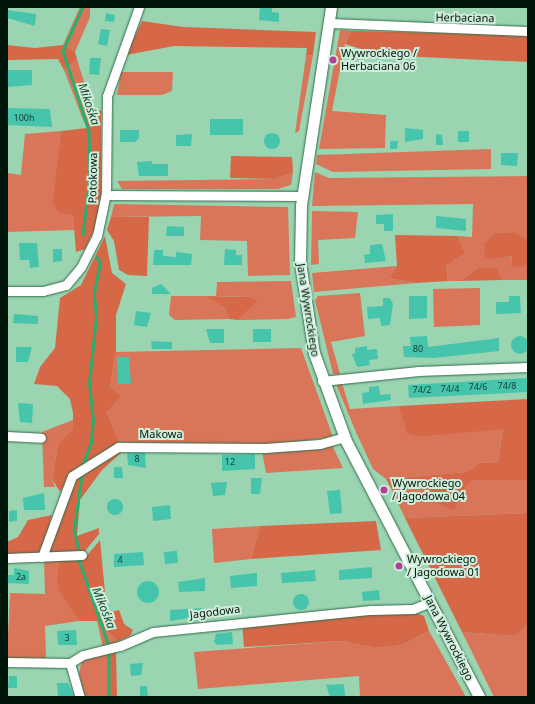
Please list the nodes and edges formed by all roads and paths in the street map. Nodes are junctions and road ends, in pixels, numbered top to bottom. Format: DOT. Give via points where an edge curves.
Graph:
graph roads {
  1 [pos="139,7"];
  2 [pos="331,7"];
  3 [pos="329,23"];
  4 [pos="528,31"];
  5 [pos="106,195"];
  6 [pos="301,196"];
  7 [pos="7,291"];
  8 [pos="528,367"];
  9 [pos="322,381"];
  10 [pos="7,436"];
  11 [pos="344,437"];
  12 [pos="41,438"];
  13 [pos="77,555"];
  14 [pos="42,557"];
  15 [pos="7,558"];
  16 [pos="430,602"];
  17 [pos="7,662"];
  18 [pos="70,663"];
  19 [pos="80,697"];
  20 [pos="479,697"];
  1 -- 5 [label="street, Potokowa" via="107,96"];
  2 -- 3 [label="street, Jana Wywrockiego"];
  3 -- 4 [label="street, Herbaciana"];
  3 -- 6 [label="street, Jana Wywrockiego"];
  5 -- 6 [label="street"];
  5 -- 7 [label="street, Potokowa" via="97,236 75,278 55,290"];
  6 -- 9 [label="street, Jana Wywrockiego" via="303,294"];
  8 -- 9 [label="street" via="418,371"];
  9 -- 11 [label="street, Jana Wywrockiego"];
  10 -- 12 [label="street"];
  11 -- 14 [label="street, Makowa" via="320,444 265,448 118,447 72,476"];
  11 -- 16 [label="street, Jana Wywrockiego"];
  13 -- 14 [label="street"];
  14 -- 15 [label="street"];
  16 -- 18 [label="street, Jagodowa" via="414,609 371,610 153,632 83,655"];
  16 -- 20 [label="street, Jana Wywrockiego"];
  17 -- 18 [label="street, Jagodowa"];
  18 -- 19 [label="street"];
}
